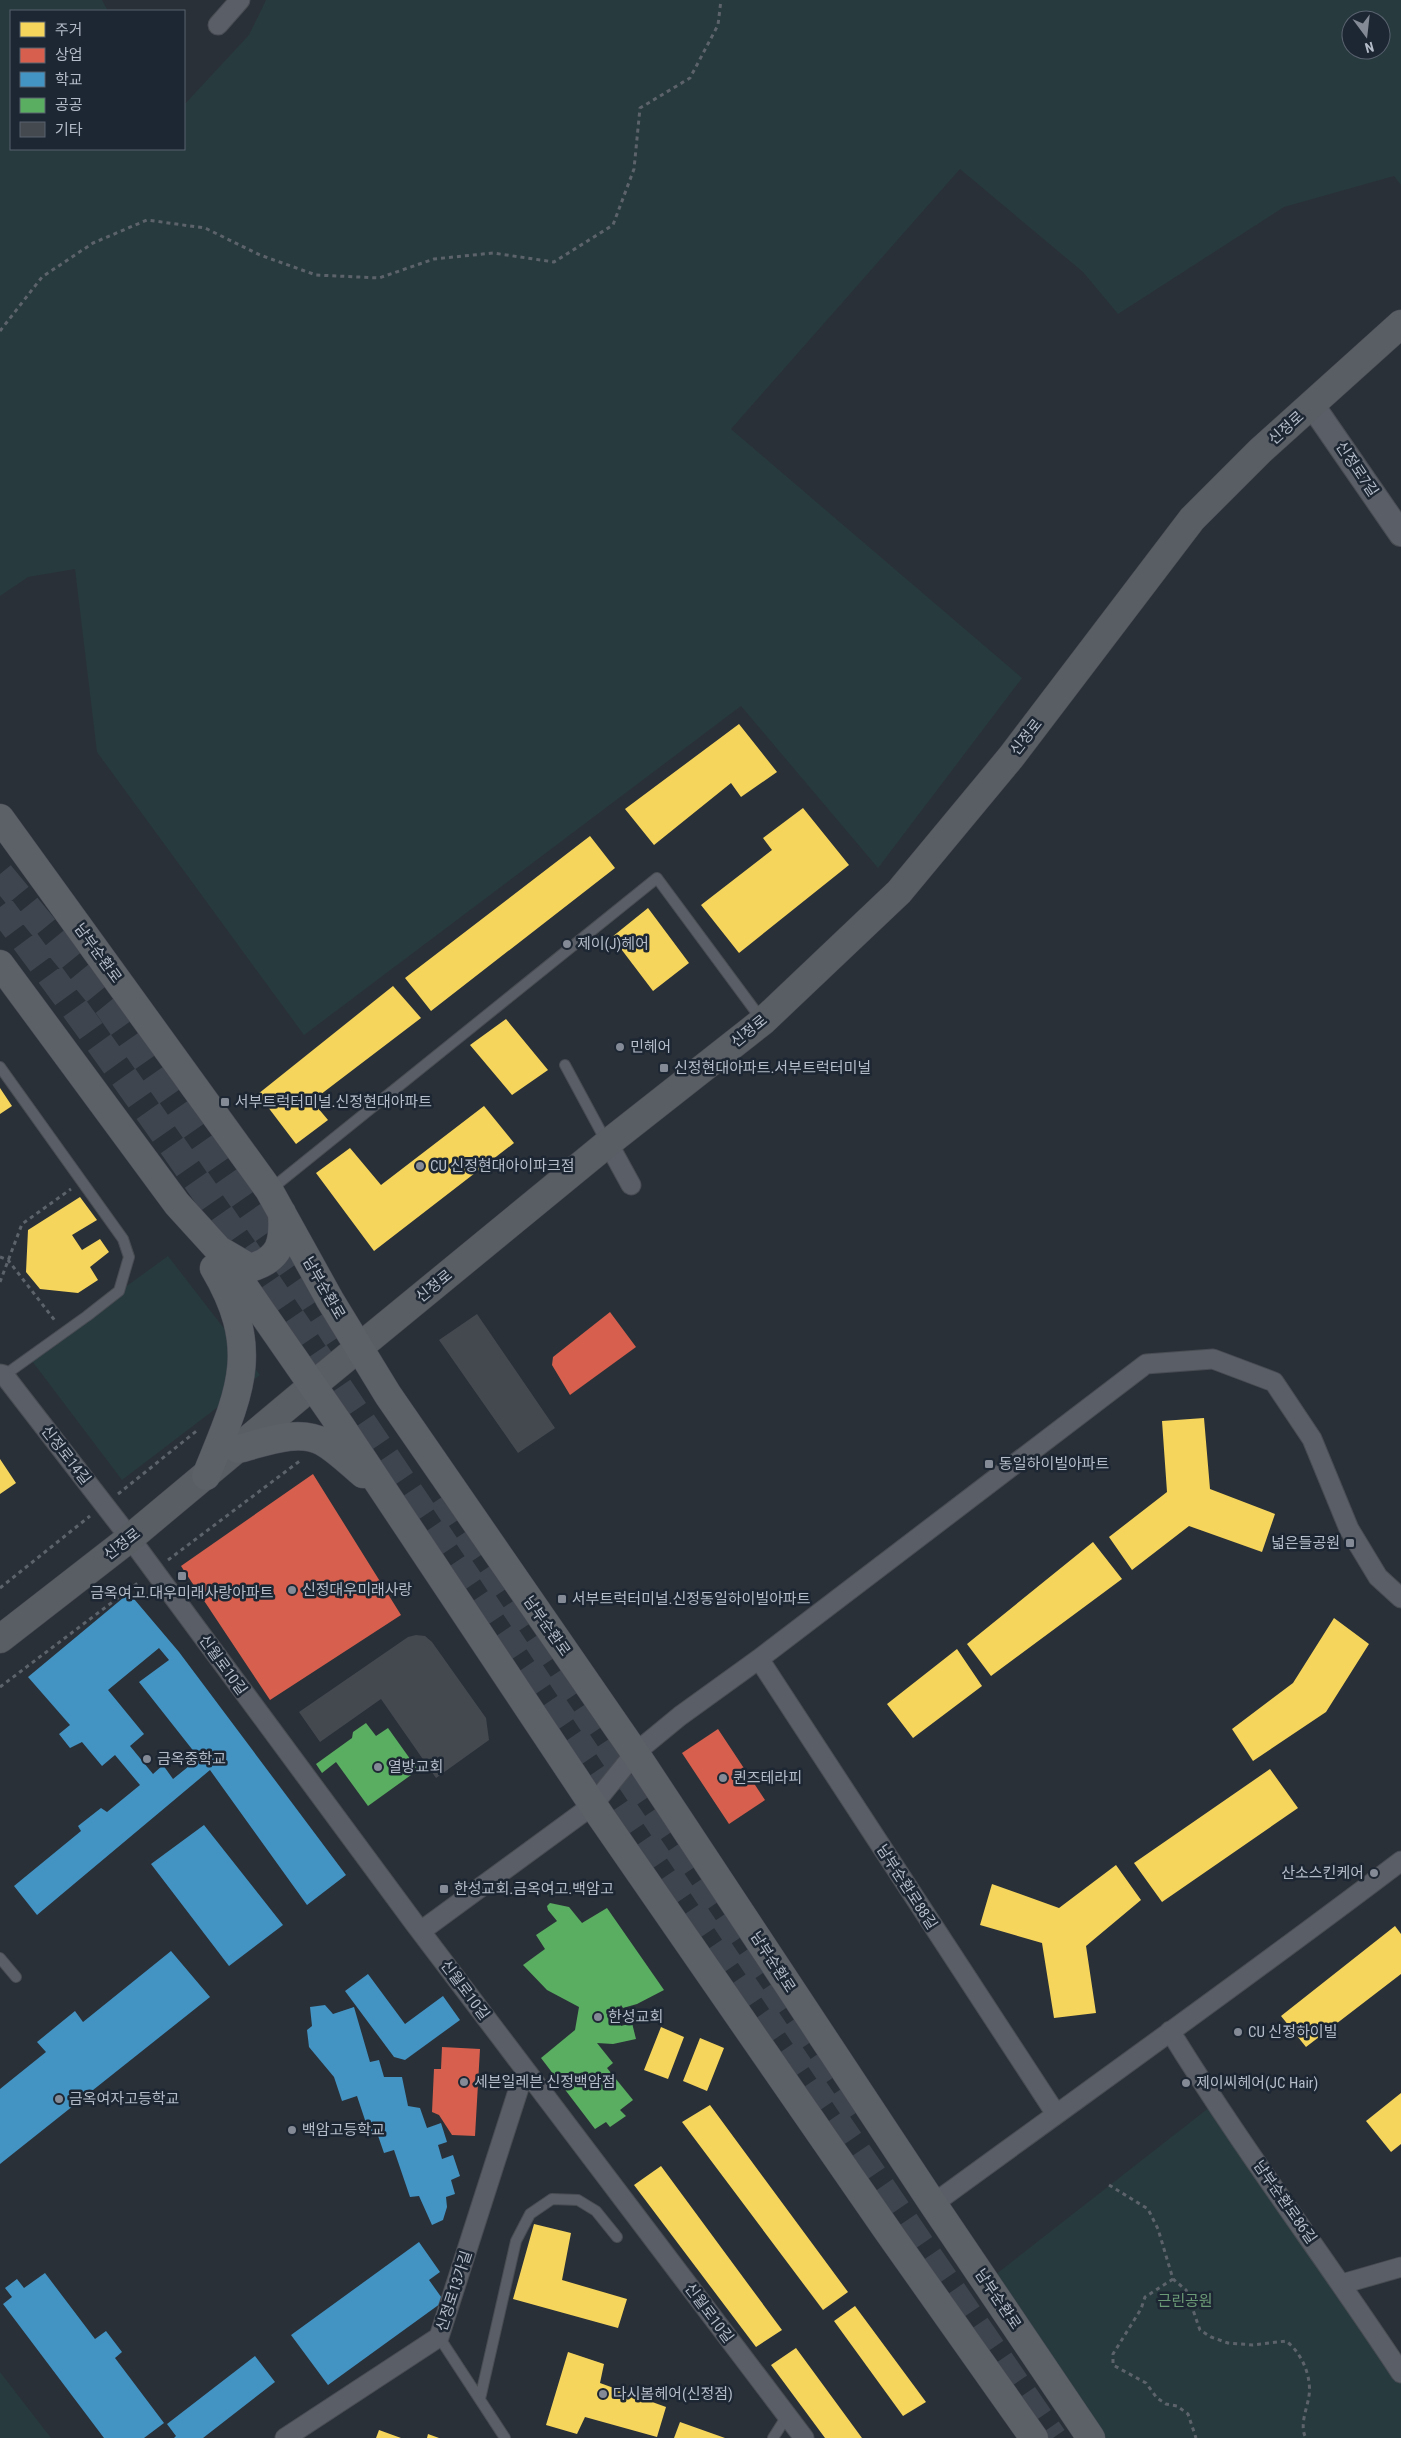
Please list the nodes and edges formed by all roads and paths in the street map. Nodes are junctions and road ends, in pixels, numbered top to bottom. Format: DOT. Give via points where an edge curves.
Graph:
graph roads {
  1 [pos="240,0"];
  2 [pos="721,0"];
  3 [pos="218,25"];
  4 [pos="1401,324"];
  5 [pos="0,331"];
  6 [pos="1312,405"];
  7 [pos="1401,534"];
  8 [pos="0,818"];
  9 [pos="0,964"];
  10 [pos="762,1021"];
  11 [pos="564,1065"];
  12 [pos="0,1066"];
  13 [pos="608,1144"];
  14 [pos="82,1181"];
  15 [pos="631,1185"];
  16 [pos="276,1202"];
  17 [pos="177,1204"];
  18 [pos="218,1249"];
  19 [pos="0,1257"];
  20 [pos="8,1260"];
  21 [pos="0,1282"];
  22 [pos="64,1332"];
  23 [pos="360,1347"];
  24 [pos="1,1376"];
  25 [pos="312,1386"];
  26 [pos="204,1426"];
  27 [pos="238,1449"];
  28 [pos="206,1476"];
  29 [pos="385,1492"];
  30 [pos="104,1505"];
  31 [pos="130,1538"];
  32 [pos="0,1588"];
  33 [pos="1401,1598"];
  34 [pos="0,1639"];
  35 [pos="759,1660"];
  36 [pos="635,1753"];
  37 [pos="593,1805"];
  38 [pos="1401,1861"];
  39 [pos="421,1931"];
  40 [pos="0,1958"];
  41 [pos="16,1977"];
  42 [pos="1170,2031"];
  43 [pos="525,2069"];
  44 [pos="1056,2114"];
  45 [pos="1109,2185"];
  46 [pos="933,2204"];
  47 [pos="617,2237"];
  48 [pos="1401,2267"];
  49 [pos="1173,2279"];
  50 [pos="1342,2284"];
  51 [pos="439,2337"];
  52 [pos="1401,2373"];
  53 [pos="480,2399"];
  54 [pos="787,2416"];
  55 [pos="285,2438"];
  56 [pos="504,2438"];
  57 [pos="773,2438"];
  58 [pos="804,2438"];
  59 [pos="1034,2438"];
  60 [pos="1091,2438"];
  61 [pos="1196,2438"];
  62 [pos="1306,2438"];
  1 -- 3 [label="street"];
  2 -- 5 [label="path" via="718,25 690,78 640,108 634,168 613,225 554,262 493,253 434,259 379,278 316,275 260,255 205,228 147,220 93,243 42,277"];
  4 -- 6 [label="main road, 신정로"];
  6 -- 7 [label="street, 신정로7길"];
  6 -- 10 [label="main road, 신정로" via="1192,518 1011,757 899,892"];
  8 -- 16 [label="main road, 남부순환로"];
  9 -- 17 [label="main road"];
  10 -- 13 [label="main road, 신정로"];
  10 -- 16 [label="lane" via="657,878"];
  11 -- 13 [label="lane"];
  12 -- 14 [label="lane"];
  13 -- 15 [label="street"];
  13 -- 23 [label="main road, 신정로"];
  14 -- 20 [label="path" via="22,1224"];
  14 -- 22 [label="lane" via="123,1239 129,1257 119,1291"];
  16 -- 18 [label="main road" via="283,1236 280,1246 264,1264 250,1268"];
  16 -- 23 [label="main road, 남부순환로"];
  17 -- 18 [label="main road"];
  17 -- 28 [label="main road" via="228,1292 241,1331 239,1388"];
  18 -- 25 [label="main road"];
  19 -- 20 [label="path"];
  20 -- 21 [label="path"];
  20 -- 22 [label="path"];
  22 -- 24 [label="lane"];
  23 -- 25 [label="main road, 신정로"];
  23 -- 36 [label="main road, 남부순환로" via="388,1395"];
  24 -- 30 [label="street, 신정로14길"];
  25 -- 27 [label="main road, 신정로"];
  25 -- 29 [label="main road"];
  26 -- 30 [label="path"];
  27 -- 28 [label="main road, 신정로"];
  27 -- 29 [label="main road" via="279,1439 307,1437 322,1441"];
  28 -- 31 [label="main road, 신정로"];
  29 -- 37 [label="main road"];
  30 -- 31 [label="street, 신정로14길"];
  30 -- 32 [label="path"];
  31 -- 34 [label="main road, 신정로"];
  31 -- 39 [label="street, 신월로10길"];
  33 -- 35 [label="street" via="1378,1577 1349,1529 1312,1439 1274,1382 1213,1359 1146,1364"];
  35 -- 36 [label="street" via="680,1716"];
  35 -- 44 [label="street, 남부순환로88길"];
  36 -- 37 [label="street"];
  36 -- 46 [label="main road, 남부순환로"];
  37 -- 39 [label="street"];
  37 -- 59 [label="main road"];
  38 -- 42 [label="street" via="1244,1980"];
  39 -- 43 [label="street, 신월로10길"];
  40 -- 41 [label="lane"];
  42 -- 44 [label="street"];
  42 -- 50 [label="street, 남부순환로86길" via="1215,2103"];
  43 -- 51 [label="street, 신정로13가길"];
  43 -- 54 [label="street, 신월로10길"];
  44 -- 46 [label="street"];
  45 -- 49 [label="path" via="1148,2209 1158,2229"];
  46 -- 60 [label="main road, 남부순환로"];
  47 -- 53 [label="lane" via="596,2211 578,2200 552,2199 530,2214 516,2241"];
  48 -- 50 [label="street"];
  49 -- 61 [label="path" via="1145,2297 1141,2310 1113,2354 1113,2365 1146,2382 1157,2398 1188,2414"];
  49 -- 62 [label="path" via="1186,2290 1200,2330 1211,2337 1253,2345 1286,2341 1296,2349 1306,2371 1309,2393 1304,2417 1303,2434"];
  50 -- 52 [label="street, 남부순환로86길"];
  51 -- 53 [label="lane"];
  51 -- 55 [label="street, 신정로13가길"];
  53 -- 56 [label="lane"];
  54 -- 57 [label="lane"];
  54 -- 58 [label="street, 신월로10길"];
}
